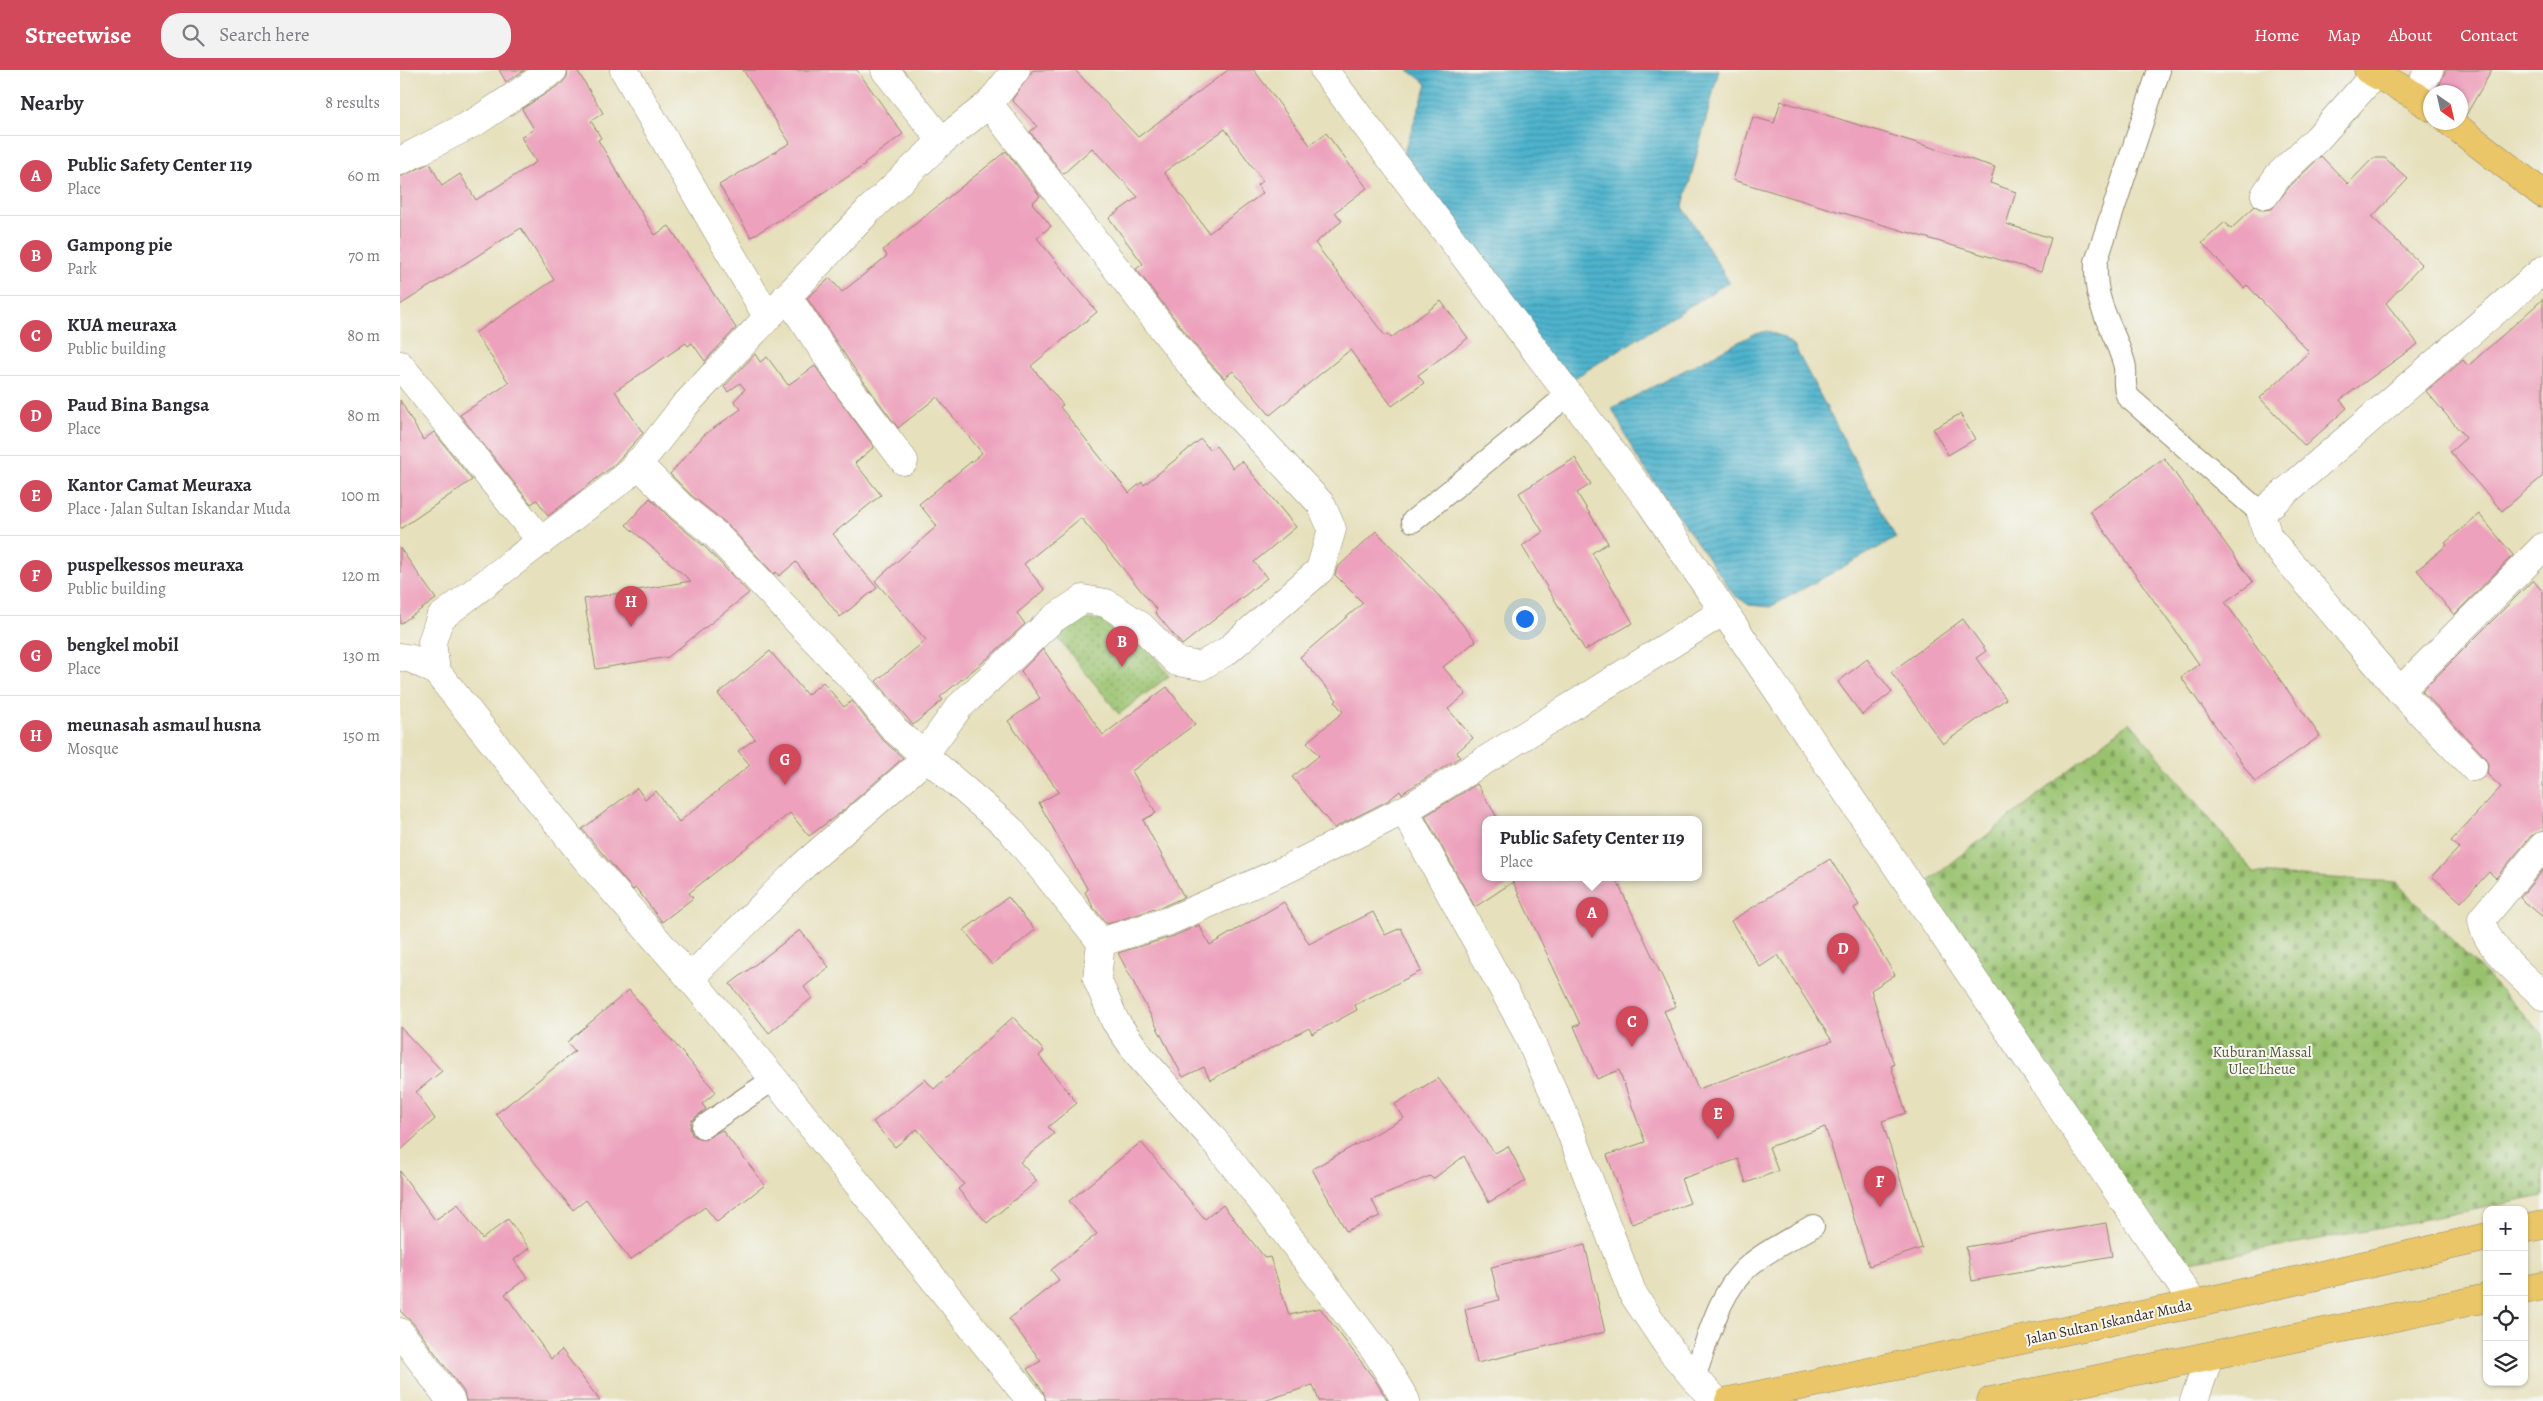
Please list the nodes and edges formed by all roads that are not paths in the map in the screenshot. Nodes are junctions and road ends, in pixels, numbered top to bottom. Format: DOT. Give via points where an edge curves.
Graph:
graph roads {
  1 [pos="554,70"];
  2 [pos="624,70"];
  3 [pos="885,70"];
  4 [pos="1016,70"];
  5 [pos="1324,70"];
  6 [pos="2158,70"];
  7 [pos="2429,70"];
  8 [pos="2372,72"];
  9 [pos="2426,85"];
  10 [pos="2423,102"];
  11 [pos="989,104"];
  12 [pos="2460,130"];
  13 [pos="942,141"];
  14 [pos="400,161"];
  15 [pos="2543,194"];
  16 [pos="2265,195"];
  17 [pos="2543,270"];
  18 [pos="787,296"];
  19 [pos="767,316"];
  20 [pos="400,365"];
  21 [pos="1569,394"];
  22 [pos="904,461"];
  23 [pos="637,463"];
  24 [pos="2261,513"];
  25 [pos="1413,522"];
  26 [pos="541,541"];
  27 [pos="2543,547"];
  28 [pos="1724,611"];
  29 [pos="400,657"];
  30 [pos="436,672"];
  31 [pos="2400,691"];
  32 [pos="925,755"];
  33 [pos="2473,767"];
  34 [pos="1404,810"];
  35 [pos="2543,846"];
  36 [pos="1101,942"];
  37 [pos="690,978"];
  38 [pos="2543,996"];
  39 [pos="774,1080"];
  40 [pos="703,1127"];
  41 [pos="2543,1225"];
  42 [pos="1813,1226"];
  43 [pos="2528,1228"];
  44 [pos="2483,1238"];
  45 [pos="2543,1286"];
  46 [pos="2528,1289"];
  47 [pos="2483,1299"];
  48 [pos="2194,1304"];
  49 [pos="404,1345"];
  50 [pos="2209,1356"];
  51 [pos="1694,1378"];
  52 [pos="451,1401"];
  53 [pos="1031,1401"];
  54 [pos="1406,1401"];
  55 [pos="1717,1401"];
  56 [pos="1729,1401"];
  57 [pos="1991,1401"];
  58 [pos="2194,1401"];
  1 -- 14 [label="street" via="477,121"];
  2 -- 19 [label="street"];
  3 -- 13 [label="street"];
  4 -- 11 [label="street"];
  5 -- 21 [label="street"];
  6 -- 24 [label="lane" via="2096,262 2098,302 2125,365 2123,386 2128,397"];
  7 -- 9 [label="street"];
  8 -- 10 [label="highway"];
  8 -- 16 [label="street" via="2317,139 2278,176"];
  11 -- 13 [label="street"];
  11 -- 32 [label="street" via="1191,365 1320,504 1332,534 1320,570 1227,651 1201,666 1177,662 1141,626 1106,603 1083,599 1053,619 959,707"];
  12 -- 15 [label="highway"];
  13 -- 18 [label="street" via="868,211"];
  17 -- 24 [label="street"];
  18 -- 19 [label="street"];
  18 -- 22 [label="street" via="843,380"];
  19 -- 23 [label="street"];
  20 -- 26 [label="street"];
  21 -- 25 [label="lane"];
  21 -- 28 [label="street" via="1649,501"];
  23 -- 26 [label="street" via="624,478"];
  23 -- 32 [label="street" via="716,536 862,690 895,730"];
  24 -- 31 [label="street" via="2268,537"];
  26 -- 30 [label="street" via="440,618 432,642"];
  27 -- 31 [label="street"];
  28 -- 34 [label="street"];
  28 -- 48 [label="street"];
  29 -- 30 [label="street" via="412,659"];
  30 -- 37 [label="street" via="586,859"];
  31 -- 33 [label="street"];
  32 -- 36 [label="street" via="1010,829"];
  32 -- 37 [label="street" via="896,786 804,866"];
  34 -- 36 [label="street" via="1287,869 1169,921"];
  34 -- 51 [label="street" via="1522,1023 1564,1115 1633,1294 1672,1352"];
  35 -- 38 [label="street" via="2482,919 2493,946"];
  36 -- 54 [label="street" via="1097,979 1115,1021 1142,1059 1209,1134 1263,1203 1379,1356"];
  37 -- 39 [label="street"];
  39 -- 40 [label="lane"];
  39 -- 53 [label="street"];
  41 -- 43 [label="highway"];
  42 -- 51 [label="lane" via="1751,1264 1732,1285 1719,1307"];
  44 -- 48 [label="highway, Jalan Sultan Iskandar Muda"];
  45 -- 46 [label="highway"];
  47 -- 50 [label="highway"];
  48 -- 56 [label="highway, Jalan Sultan Iskandar Muda"];
  49 -- 52 [label="street"];
  50 -- 57 [label="highway"];
  50 -- 58 [label="street"];
  51 -- 55 [label="street"];
}
